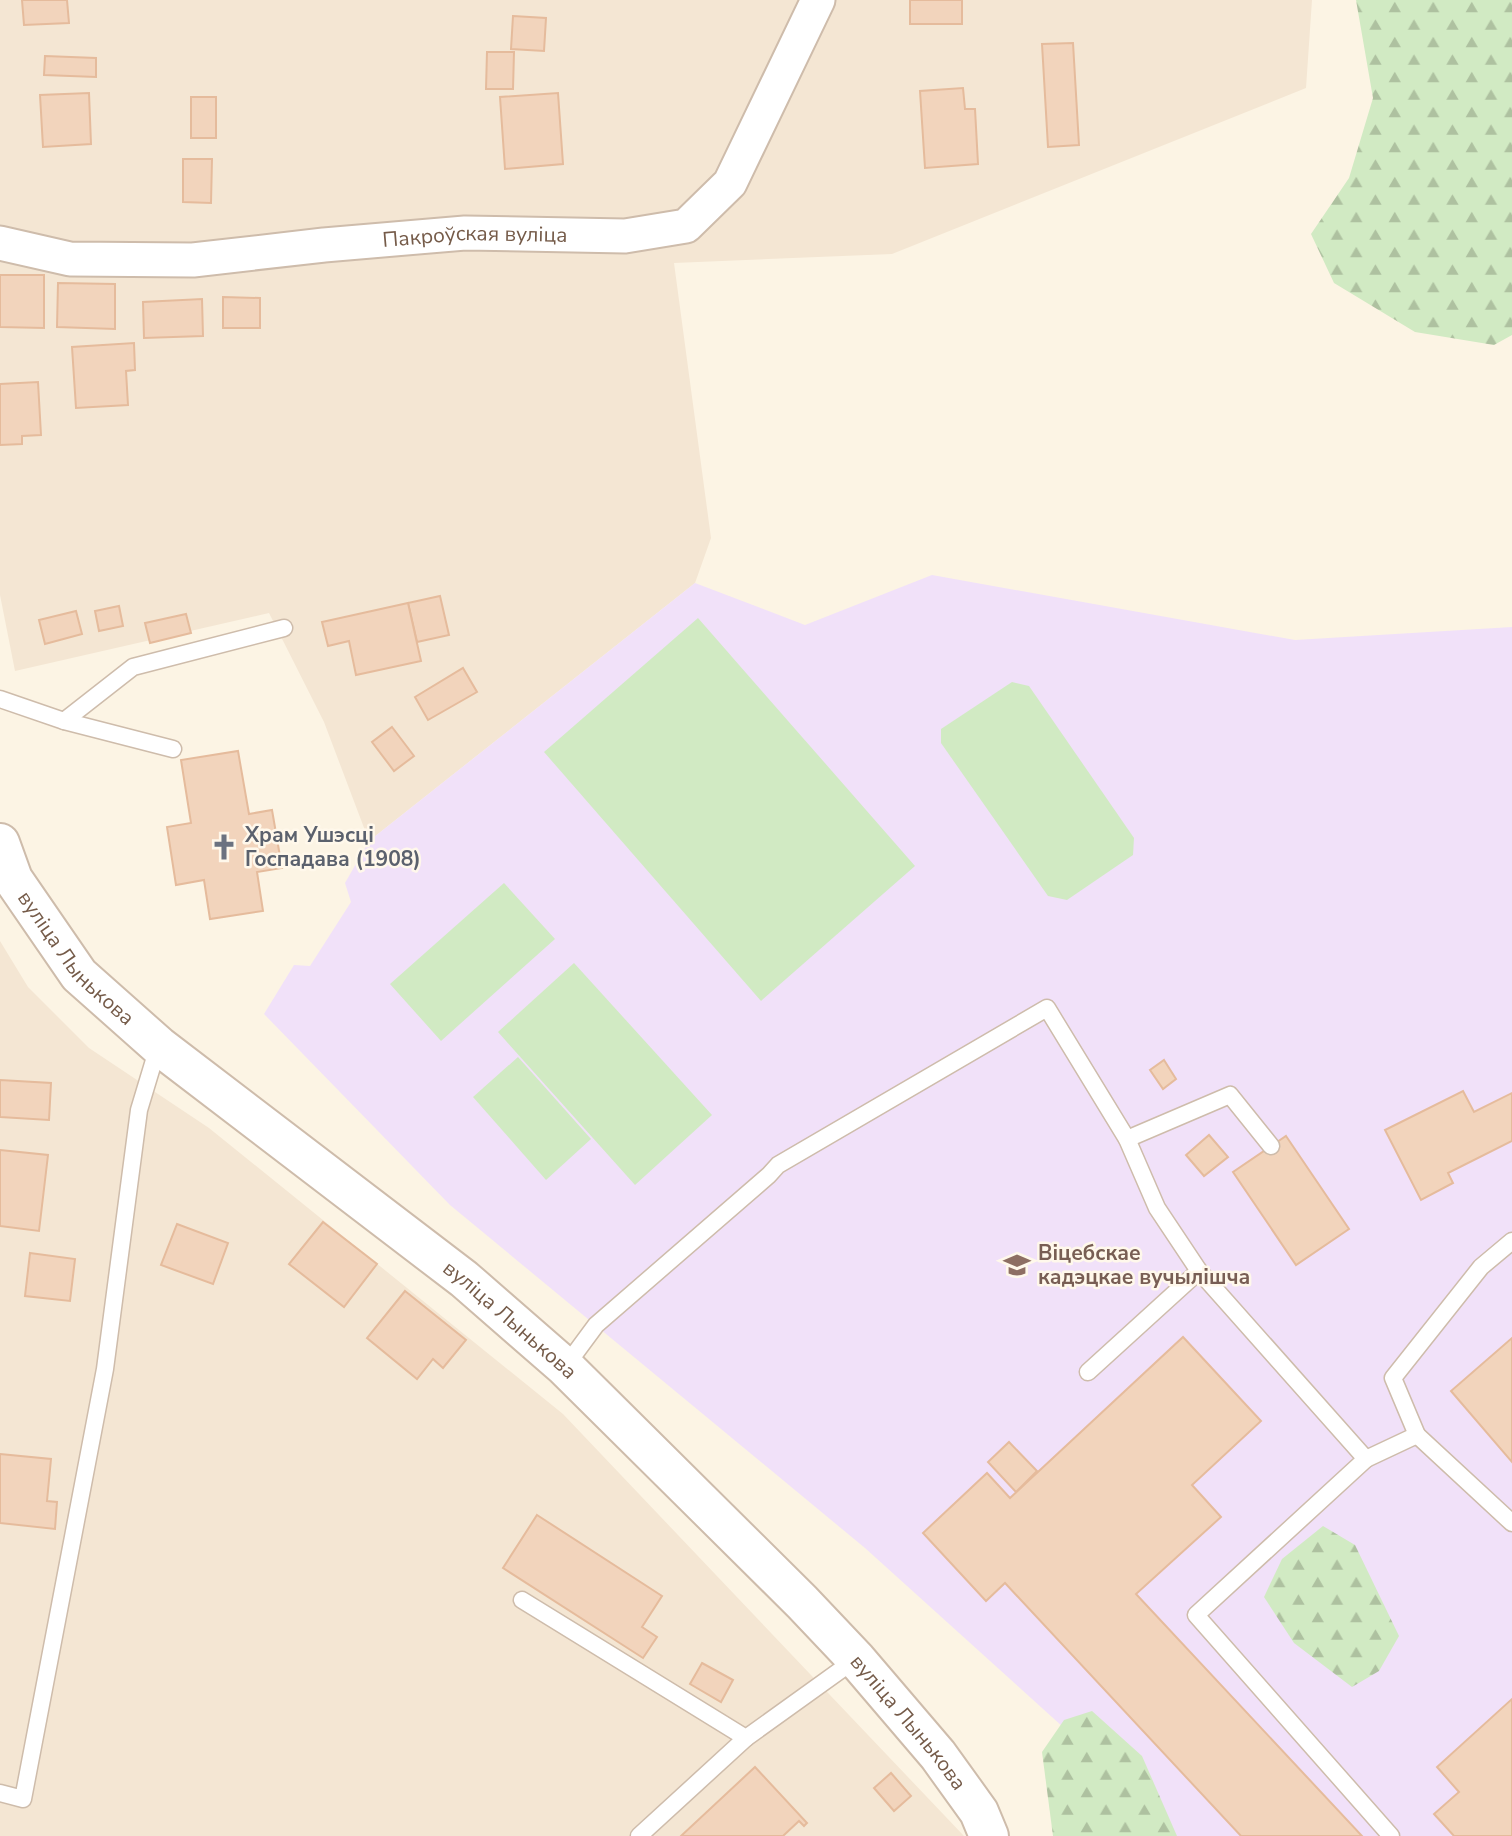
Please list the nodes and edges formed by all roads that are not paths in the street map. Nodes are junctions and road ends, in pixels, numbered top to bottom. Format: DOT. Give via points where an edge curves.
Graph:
graph roads {
  1 [pos="818,0"];
  2 [pos="0,243"];
  3 [pos="284,628"];
  4 [pos="0,699"];
  5 [pos="64,722"];
  6 [pos="173,749"];
  7 [pos="0,843"];
  8 [pos="159,1046"];
  9 [pos="1127,1139"];
  10 [pos="1271,1146"];
  11 [pos="1512,1241"];
  12 [pos="1199,1272"];
  13 [pos="565,1367"];
  14 [pos="1088,1372"];
  15 [pos="1417,1435"];
  16 [pos="1366,1459"];
  17 [pos="1512,1522"];
  18 [pos="523,1600"];
  19 [pos="856,1659"];
  20 [pos="746,1738"];
  21 [pos="0,1793"];
  22 [pos="639,1836"];
  23 [pos="989,1836"];
  24 [pos="1391,1836"];
  1 -- 2 [label="street, Пакроўская вуліца" via="730,183 686,226 625,236 464,233 193,260 70,259"];
  3 -- 5 [label="lane" via="133,667"];
  4 -- 5 [label="lane"];
  5 -- 6 [label="lane"];
  7 -- 8 [label="street, вуліца Лынькова" via="13,879 79,975"];
  8 -- 13 [label="street, вуліца Лынькова" via="464,1279"];
  8 -- 21 [label="lane" via="139,1110 105,1368 23,1799"];
  9 -- 10 [label="lane" via="1230,1095"];
  9 -- 12 [label="lane" via="1157,1208"];
  9 -- 13 [label="lane" via="1047,1008 778,1165 596,1325"];
  11 -- 15 [label="lane" via="1481,1267 1393,1378"];
  12 -- 14 [label="lane"];
  12 -- 16 [label="lane"];
  13 -- 19 [label="street, вуліца Лынькова"];
  15 -- 16 [label="lane"];
  15 -- 17 [label="lane"];
  16 -- 24 [label="lane" via="1196,1615"];
  18 -- 20 [label="lane"];
  19 -- 20 [label="lane"];
  19 -- 23 [label="street, вуліца Лынькова" via="938,1755 979,1812"];
  20 -- 22 [label="lane"];
}
